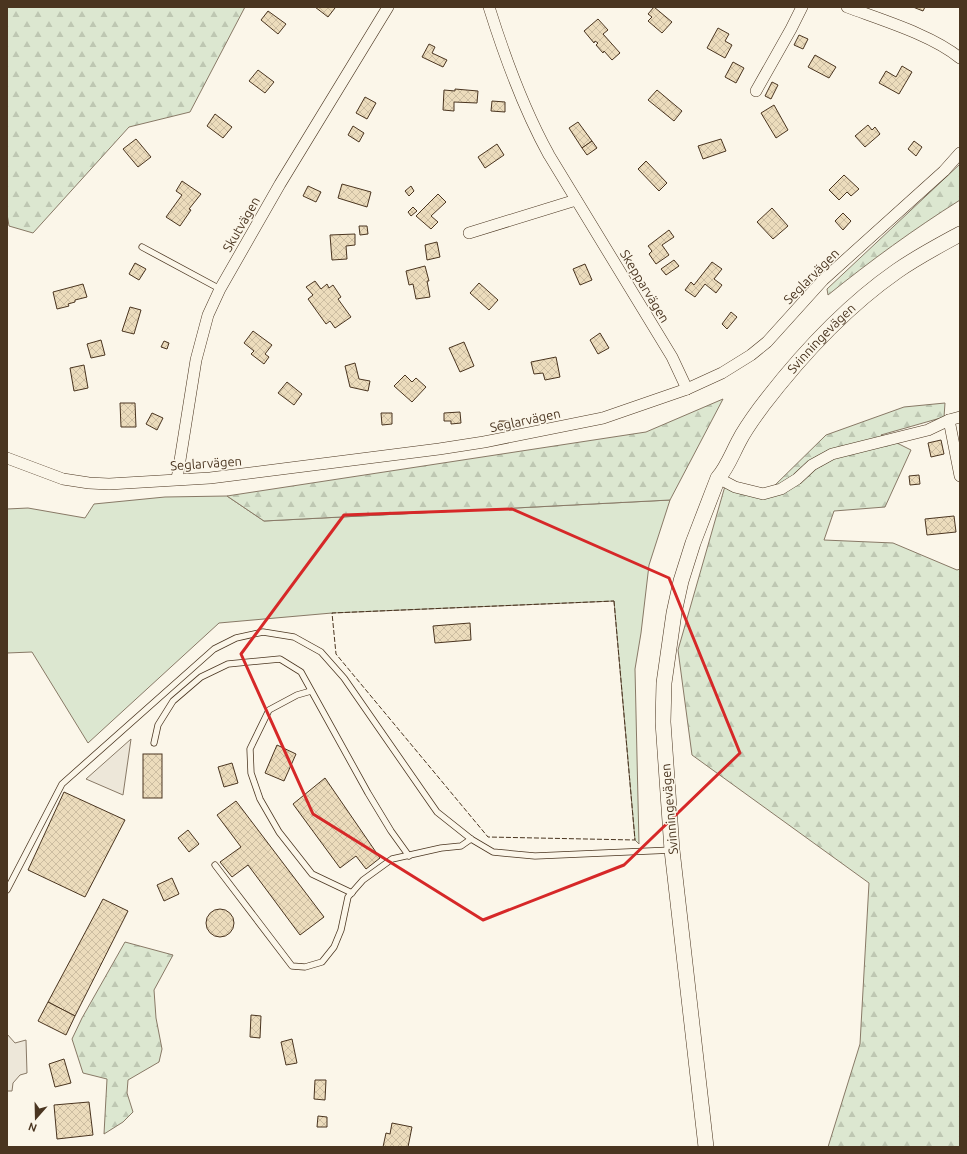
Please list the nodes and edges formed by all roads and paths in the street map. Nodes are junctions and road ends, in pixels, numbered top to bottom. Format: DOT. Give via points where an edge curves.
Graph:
graph roads {
  1 [pos="388,7"];
  2 [pos="489,7"];
  3 [pos="802,7"];
  4 [pos="847,7"];
  5 [pos="960,58"];
  6 [pos="756,91"];
  7 [pos="960,153"];
  8 [pos="576,200"];
  9 [pos="469,233"];
  10 [pos="960,234"];
  11 [pos="142,247"];
  12 [pos="220,289"];
  13 [pos="687,389"];
  14 [pos="960,417"];
  15 [pos="949,420"];
  16 [pos="7,458"];
  17 [pos="960,476"];
  18 [pos="718,478"];
  19 [pos="177,479"];
  20 [pos="311,692"];
  21 [pos="154,743"];
  22 [pos="471,839"];
  23 [pos="672,850"];
  24 [pos="409,856"];
  25 [pos="215,866"];
  26 [pos="7,890"];
  27 [pos="352,893"];
  28 [pos="706,1147"];
  1 -- 12 [label="street, Skutvägen"];
  2 -- 8 [label="street, Skepparvägen" via="505,57 534,126"];
  3 -- 6 [label="street"];
  4 -- 5 [label="street" via="920,35"];
  7 -- 13 [label="street, Seglarvägen" via="944,171 823,280 767,342 732,368"];
  8 -- 9 [label="street"];
  8 -- 13 [label="street, Skepparvägen" via="672,357"];
  10 -- 18 [label="main road, Svinningevägen" via="897,271 838,318 810,347 762,407 739,440"];
  11 -- 12 [label="lane"];
  12 -- 19 [label="street, Skutvägen" via="208,315 196,360"];
  13 -- 19 [label="street, Seglarvägen" via="603,418 484,442 245,474"];
  14 -- 15 [label="street"];
  15 -- 17 [label="street"];
  15 -- 18 [label="street" via="928,430 832,454 812,465 781,489 763,494 734,487"];
  16 -- 19 [label="street, Seglarvägen" via="63,479 89,483"];
  18 -- 23 [label="main road, Svinningevägen" via="681,581 668,646 662,722"];
  20 -- 21 [label="lane" via="301,672 280,659 228,664 201,677 173,702 158,725"];
  20 -- 24 [label="lane" via="368,793"];
  20 -- 27 [label="lane" via="297,695 270,710 250,749 251,773 260,799 279,832 312,874"];
  22 -- 23 [label="lane" via="493,852 535,856"];
  22 -- 24 [label="lane" via="462,846"];
  22 -- 26 [label="lane" via="437,812 344,678 321,652 294,637 263,632 236,638 214,649 62,784"];
  23 -- 28 [label="main road, Svinningevägen"];
  24 -- 27 [label="lane" via="392,859 363,880"];
  25 -- 27 [label="lane" via="292,966 322,962 334,947 341,930 348,897"];
}
